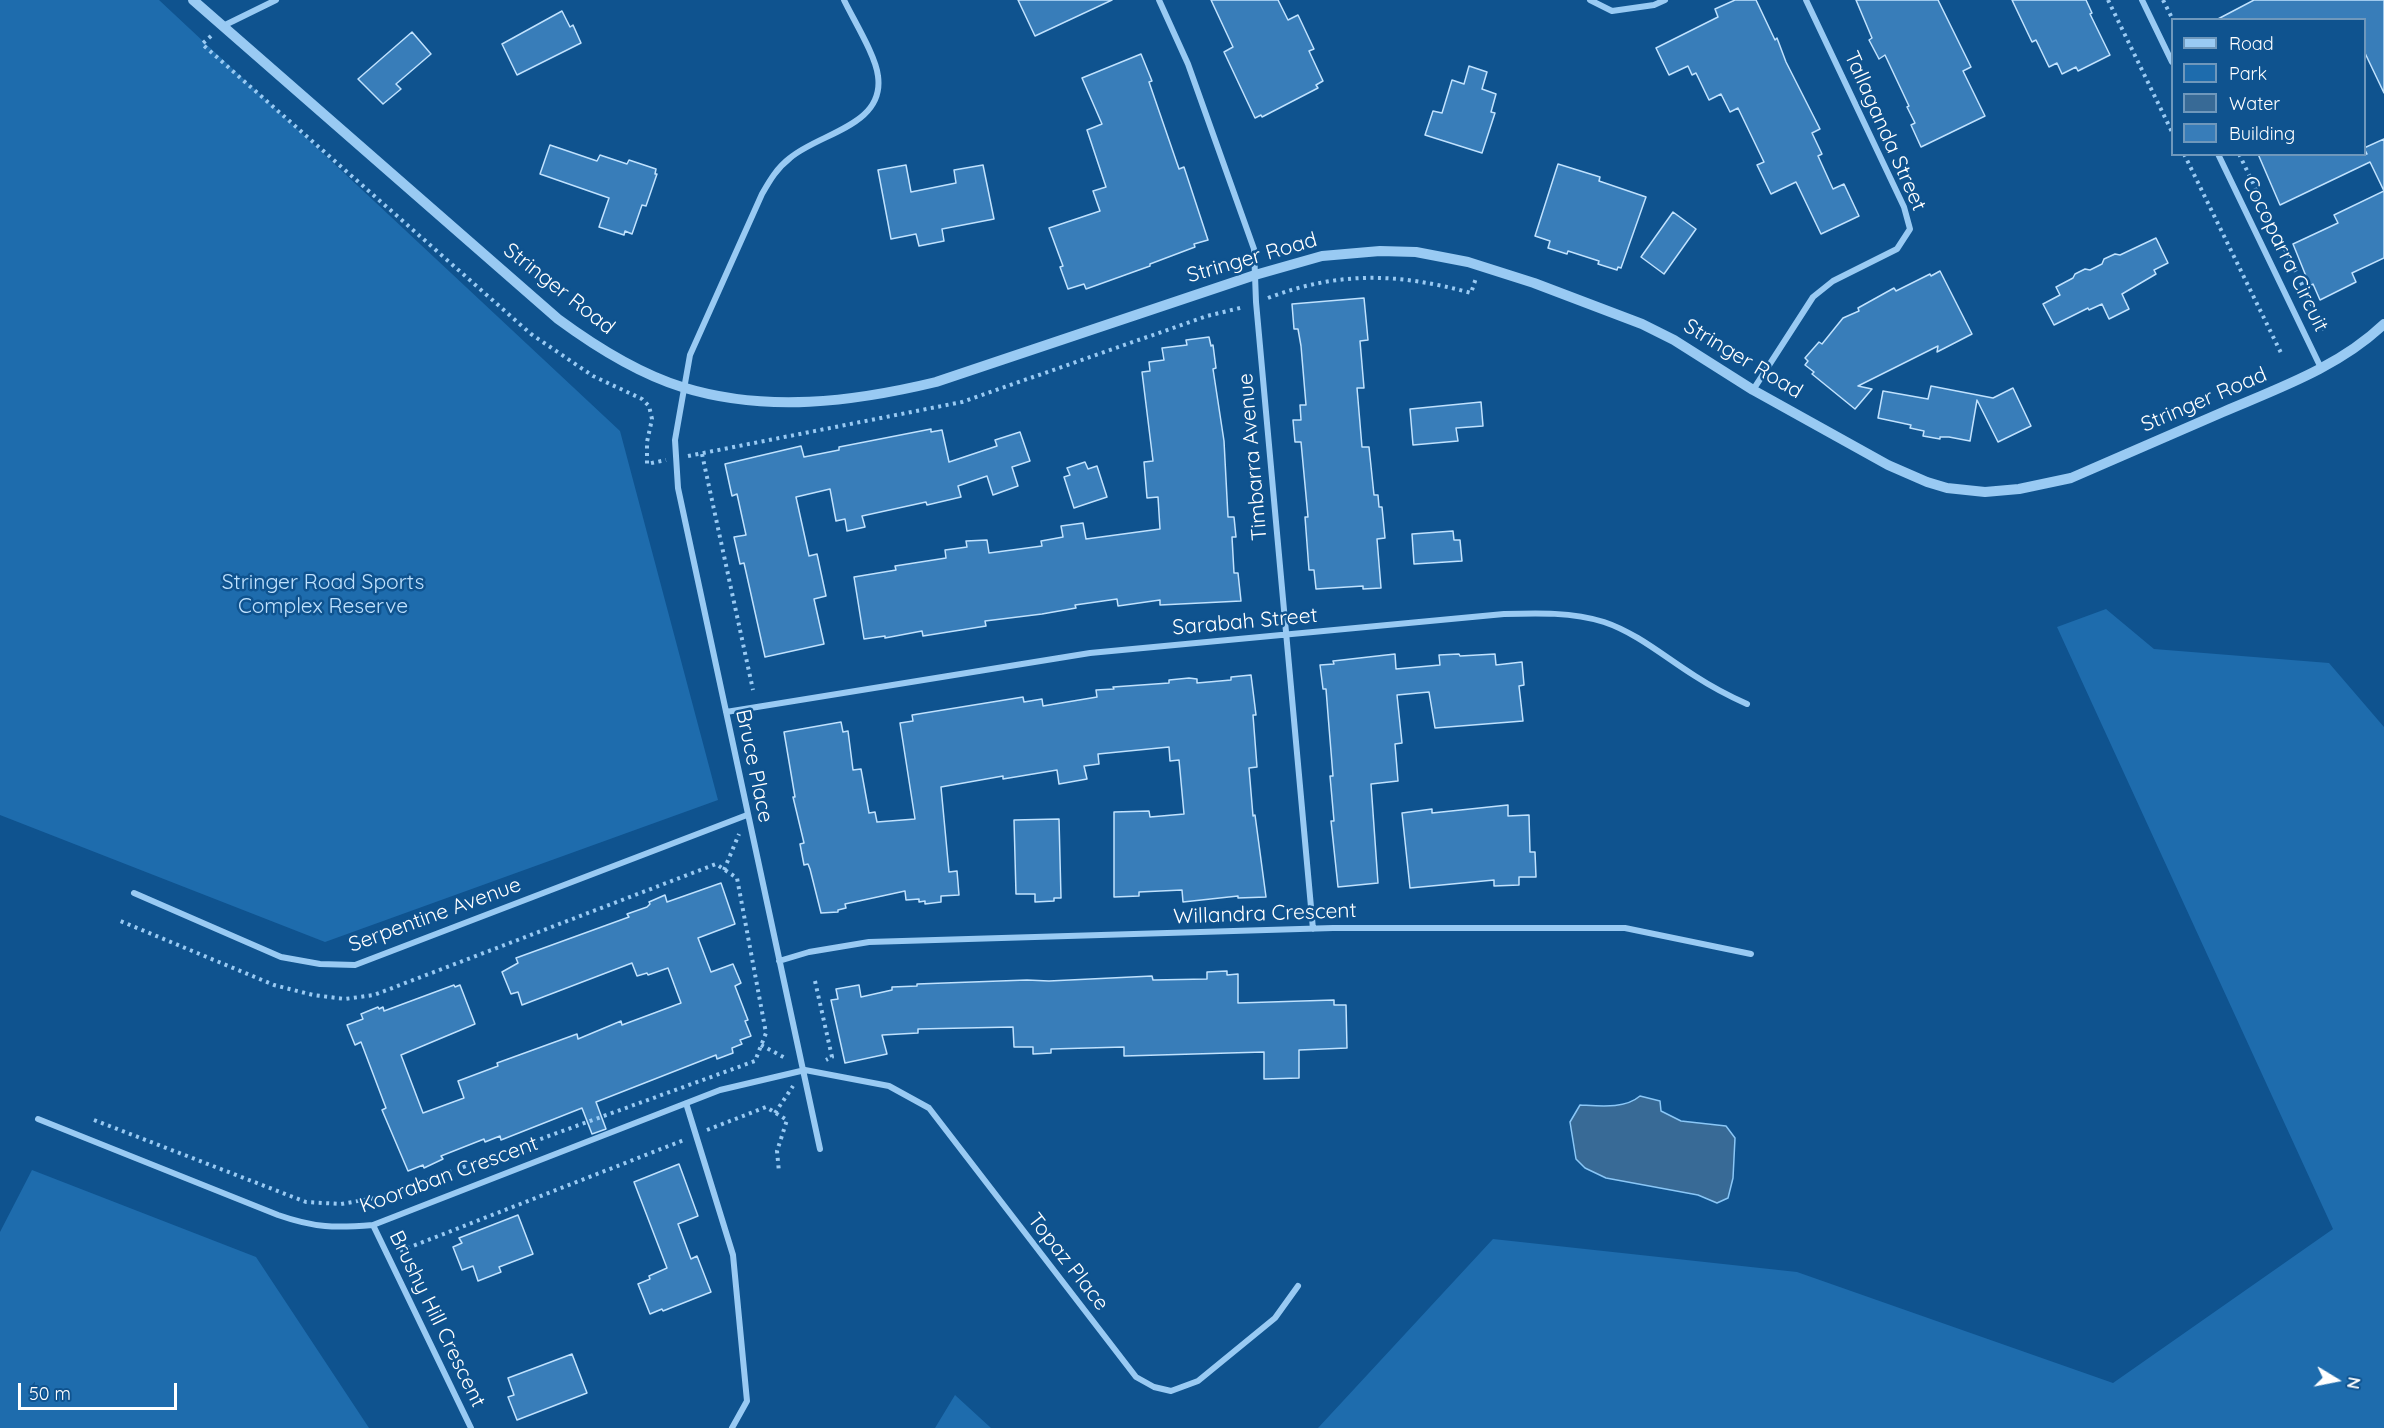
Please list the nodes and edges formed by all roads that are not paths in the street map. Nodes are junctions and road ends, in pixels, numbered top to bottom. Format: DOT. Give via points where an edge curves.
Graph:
graph roads {
  1 [pos="193,0"];
  2 [pos="276,0"];
  3 [pos="844,0"];
  4 [pos="1159,0"];
  5 [pos="1590,0"];
  6 [pos="1665,0"];
  7 [pos="1806,0"];
  8 [pos="2142,0"];
  9 [pos="222,26"];
  10 [pos="2171,60"];
  11 [pos="2219,156"];
  12 [pos="1255,275"];
  13 [pos="2384,324"];
  14 [pos="2321,369"];
  15 [pos="683,387"];
  16 [pos="1753,390"];
  17 [pos="1285,635"];
  18 [pos="1748,704"];
  19 [pos="726,712"];
  20 [pos="747,815"];
  21 [pos="134,893"];
  22 [pos="1312,928"];
  23 [pos="1751,954"];
  24 [pos="779,961"];
  25 [pos="805,1070"];
  26 [pos="686,1103"];
  27 [pos="38,1119"];
  28 [pos="820,1149"];
  29 [pos="374,1225"];
  30 [pos="1298,1286"];
  31 [pos="471,1428"];
  32 [pos="732,1428"];
  1 -- 9 [label="street, Stringer Road"];
  2 -- 9 [label="street"];
  3 -- 15 [label="street, Bruce Place" via="878,74 873,104 862,118 792,156 776,170 690,355"];
  4 -- 12 [label="street, Timbarra Avenue" via="1188,64 1254,249"];
  5 -- 6 [label="street" via="1612,11"];
  7 -- 16 [label="street, Tallaganda Street" via="1904,207 1910,230 1897,249 1833,281 1812,297"];
  8 -- 10 [label="street"];
  9 -- 15 [label="street, Stringer Road" via="558,319 618,358"];
  11 -- 14 [label="street, Cocoparra Circuit"];
  12 -- 15 [label="street, Stringer Road" via="959,375 896,392 796,403 727,397"];
  12 -- 16 [label="street, Stringer Road" via="1322,256 1380,250 1441,255 1610,310 1674,340"];
  12 -- 17 [label="street, Timbarra Avenue"];
  13 -- 14 [label="street, Stringer Road"];
  14 -- 16 [label="street, Stringer Road" via="2071,478 1985,492 1947,488 1908,474"];
  15 -- 19 [label="street, Bruce Place" via="676,423 678,488"];
  17 -- 18 [label="street, Sarabah Street" via="1504,614 1575,615 1606,622 1631,634 1696,678"];
  17 -- 19 [label="street, Sarabah Street" via="1090,653"];
  17 -- 22 [label="street, Timbarra Avenue"];
  19 -- 20 [label="street, Bruce Place"];
  20 -- 21 [label="street, Serpentine Avenue" via="355,965 281,957"];
  20 -- 24 [label="street, Bruce Place"];
  22 -- 23 [label="street, Willandra Crescent" via="1625,928"];
  22 -- 24 [label="street, Willandra Crescent" via="869,942"];
  24 -- 25 [label="street, Bruce Place"];
  25 -- 26 [label="street, Kooraban Crescent" via="720,1090"];
  25 -- 28 [label="street, Bruce Place"];
  25 -- 30 [label="street, Topaz Place" via="889,1086 929,1108 1136,1377 1154,1387 1171,1391 1198,1381 1275,1318"];
  26 -- 29 [label="street, Kooraban Crescent"];
  26 -- 32 [label="street" via="733,1255 747,1401"];
  27 -- 29 [label="street, Kooraban Crescent" via="304,1224 334,1228"];
  29 -- 31 [label="street, Brushy Hill Crescent"];
}
